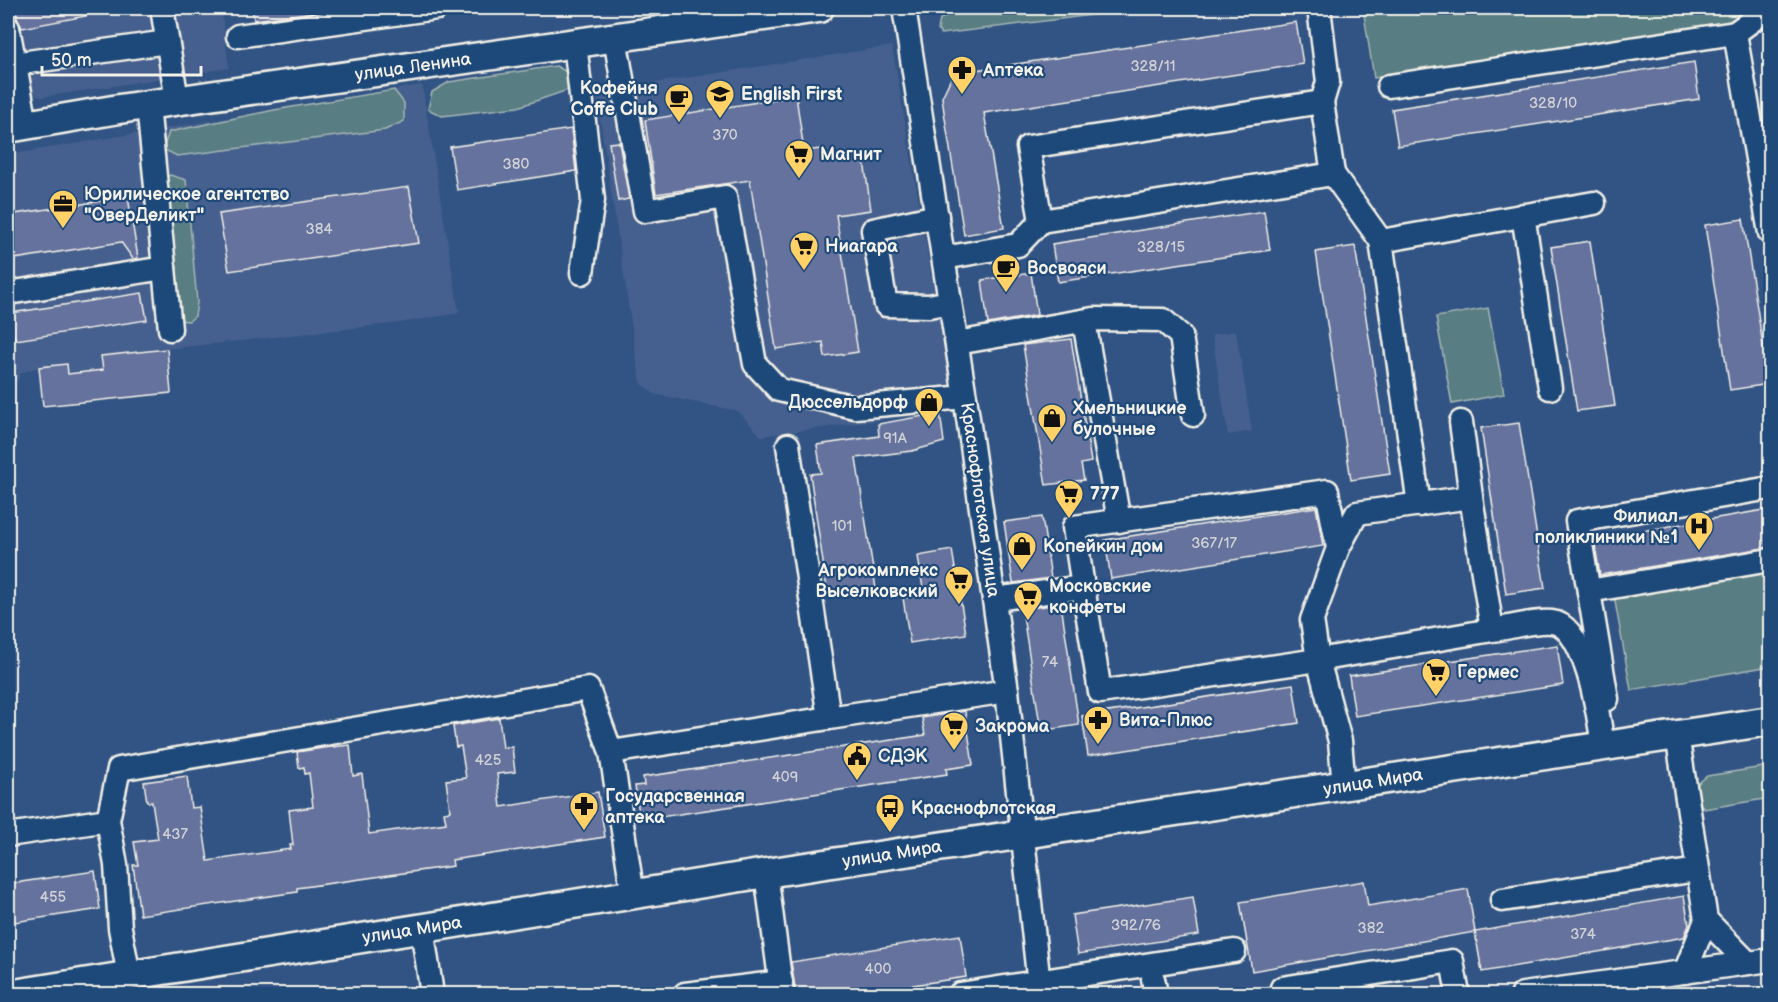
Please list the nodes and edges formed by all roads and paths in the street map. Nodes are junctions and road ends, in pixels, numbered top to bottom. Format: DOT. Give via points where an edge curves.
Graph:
graph roads {
  1 [pos="164,8"];
  2 [pos="437,8"];
  3 [pos="819,8"];
  4 [pos="904,8"];
  5 [pos="1319,8"];
  6 [pos="1770,10"];
  7 [pos="8,28"];
  8 [pos="1735,33"];
  9 [pos="238,36"];
  10 [pos="615,38"];
  11 [pos="167,42"];
  12 [pos="575,43"];
  13 [pos="14,64"];
  14 [pos="1389,86"];
  15 [pos="177,100"];
  16 [pos="1322,102"];
  17 [pos="148,105"];
  18 [pos="17,126"];
  19 [pos="1333,174"];
  20 [pos="1594,203"];
  21 [pos="1523,215"];
  22 [pos="937,216"];
  23 [pos="1041,220"];
  24 [pos="1770,231"];
  25 [pos="1381,241"];
  26 [pos="944,258"];
  27 [pos="164,268"];
  28 [pos="582,273"];
  29 [pos="8,293"];
  30 [pos="950,302"];
  31 [pos="1084,321"];
  32 [pos="170,329"];
  33 [pos="957,343"];
  34 [pos="1550,388"];
  35 [pos="965,397"];
  36 [pos="1193,415"];
  37 [pos="1461,422"];
  38 [pos="788,445"];
  39 [pos="1770,488"];
  40 [pos="1471,497"];
  41 [pos="1419,505"];
  42 [pos="1119,520"];
  43 [pos="1338,548"];
  44 [pos="1770,560"];
  45 [pos="1083,588"];
  46 [pos="1589,591"];
  47 [pos="994,599"];
  48 [pos="1492,630"];
  49 [pos="1318,660"];
  50 [pos="1007,691"];
  51 [pos="829,718"];
  52 [pos="1770,722"];
  53 [pos="1677,735"];
  54 [pos="1609,745"];
  55 [pos="611,752"];
  56 [pos="1344,787"];
  57 [pos="108,820"];
  58 [pos="8,835"];
  59 [pos="1024,835"];
  60 [pos="1698,870"];
  61 [pos="766,873"];
  62 [pos="633,896"];
  63 [pos="1502,900"];
  64 [pos="1706,920"];
  65 [pos="423,928"];
  66 [pos="1234,951"];
  67 [pos="1770,960"];
  68 [pos="1748,963"];
  69 [pos="1685,972"];
  70 [pos="113,984"];
  71 [pos="1646,986"];
  72 [pos="781,988"];
  73 [pos="1282,988"];
  74 [pos="1039,989"];
  75 [pos="15,994"];
  76 [pos="432,994"];
  77 [pos="685,994"];
  78 [pos="960,994"];
  79 [pos="1458,994"];
  80 [pos="1523,994"];
  1 -- 11 [label="street"];
  2 -- 9 [label="street"];
  3 -- 10 [label="main road, улица Ленина"];
  4 -- 22 [label="street, Краснофлотская улица"];
  5 -- 16 [label="street" via="1328,82"];
  6 -- 8 [label="street"];
  7 -- 13 [label="street"];
  8 -- 14 [label="street"];
  8 -- 24 [label="street"];
  10 -- 12 [label="main road, улица Ленина"];
  10 -- 35 [label="street" via="645,211 725,197 755,364 779,390 855,407"];
  11 -- 13 [label="street"];
  11 -- 15 [label="street"];
  12 -- 15 [label="main road, улица Ленина"];
  12 -- 28 [label="street" via="592,200"];
  13 -- 18 [label="street"];
  15 -- 17 [label="main road, улица Ленина"];
  16 -- 19 [label="street"];
  16 -- 23 [label="street" via="1028,147"];
  17 -- 18 [label="main road, улица Ленина"];
  17 -- 27 [label="street"];
  19 -- 23 [label="street"];
  19 -- 25 [label="street"];
  20 -- 21 [label="street"];
  21 -- 25 [label="street"];
  21 -- 34 [label="street"];
  22 -- 26 [label="street, Краснофлотская улица"];
  22 -- 30 [label="street" via="873,230 886,305 929,306"];
  23 -- 26 [label="street" via="1018,245"];
  25 -- 41 [label="street"];
  26 -- 30 [label="street, Краснофлотская улица"];
  27 -- 29 [label="street"];
  27 -- 32 [label="street"];
  30 -- 33 [label="street, Краснофлотская улица"];
  31 -- 33 [label="street"];
  31 -- 36 [label="street" via="1163,320 1181,336"];
  31 -- 42 [label="street"];
  33 -- 35 [label="street, Краснофлотская улица"];
  35 -- 47 [label="street, Краснофлотская улица"];
  37 -- 40 [label="street"];
  38 -- 51 [label="street"];
  39 -- 46 [label="street" via="1577,521"];
  40 -- 41 [label="street"];
  40 -- 48 [label="street"];
  41 -- 43 [label="street" via="1357,513"];
  42 -- 43 [label="street" via="1327,491"];
  42 -- 45 [label="street" via="1074,527"];
  43 -- 49 [label="street" via="1312,620"];
  44 -- 46 [label="street"];
  45 -- 47 [label="street"];
  45 -- 49 [label="street" via="1100,692"];
  46 -- 54 [label="street"];
  47 -- 50 [label="street, Краснофлотская улица"];
  48 -- 49 [label="street"];
  48 -- 54 [label="street" via="1554,622 1574,634"];
  49 -- 56 [label="street" via="1340,741"];
  50 -- 51 [label="street"];
  50 -- 59 [label="street, Краснофлотская улица"];
  51 -- 55 [label="street"];
  52 -- 53 [label="main road, улица Мира"];
  53 -- 54 [label="main road, улица Мира"];
  53 -- 60 [label="street"];
  54 -- 56 [label="main road, улица Мира"];
  55 -- 57 [label="street" via="588,689 119,768"];
  55 -- 62 [label="street"];
  56 -- 59 [label="main road, улица Мира"];
  57 -- 58 [label="street"];
  57 -- 70 [label="street" via="120,928"];
  59 -- 61 [label="main road, улица Мира"];
  59 -- 74 [label="street, Краснофлотская улица"];
  60 -- 63 [label="street"];
  60 -- 64 [label="street"];
  61 -- 62 [label="main road, улица Мира"];
  61 -- 72 [label="street"];
  62 -- 65 [label="main road, улица Мира"];
  64 -- 68 [label="street"];
  64 -- 69 [label="street"];
  65 -- 70 [label="main road, улица Мира"];
  65 -- 76 [label="street"];
  66 -- 74 [label="street"];
  67 -- 68 [label="street"];
  68 -- 69 [label="street"];
  69 -- 71 [label="street"];
  70 -- 75 [label="main road, улица Мира"];
  71 -- 80 [label="street"];
  72 -- 77 [label="street"];
  73 -- 79 [label="street" via="1452,962"];
  74 -- 78 [label="street"];
}
